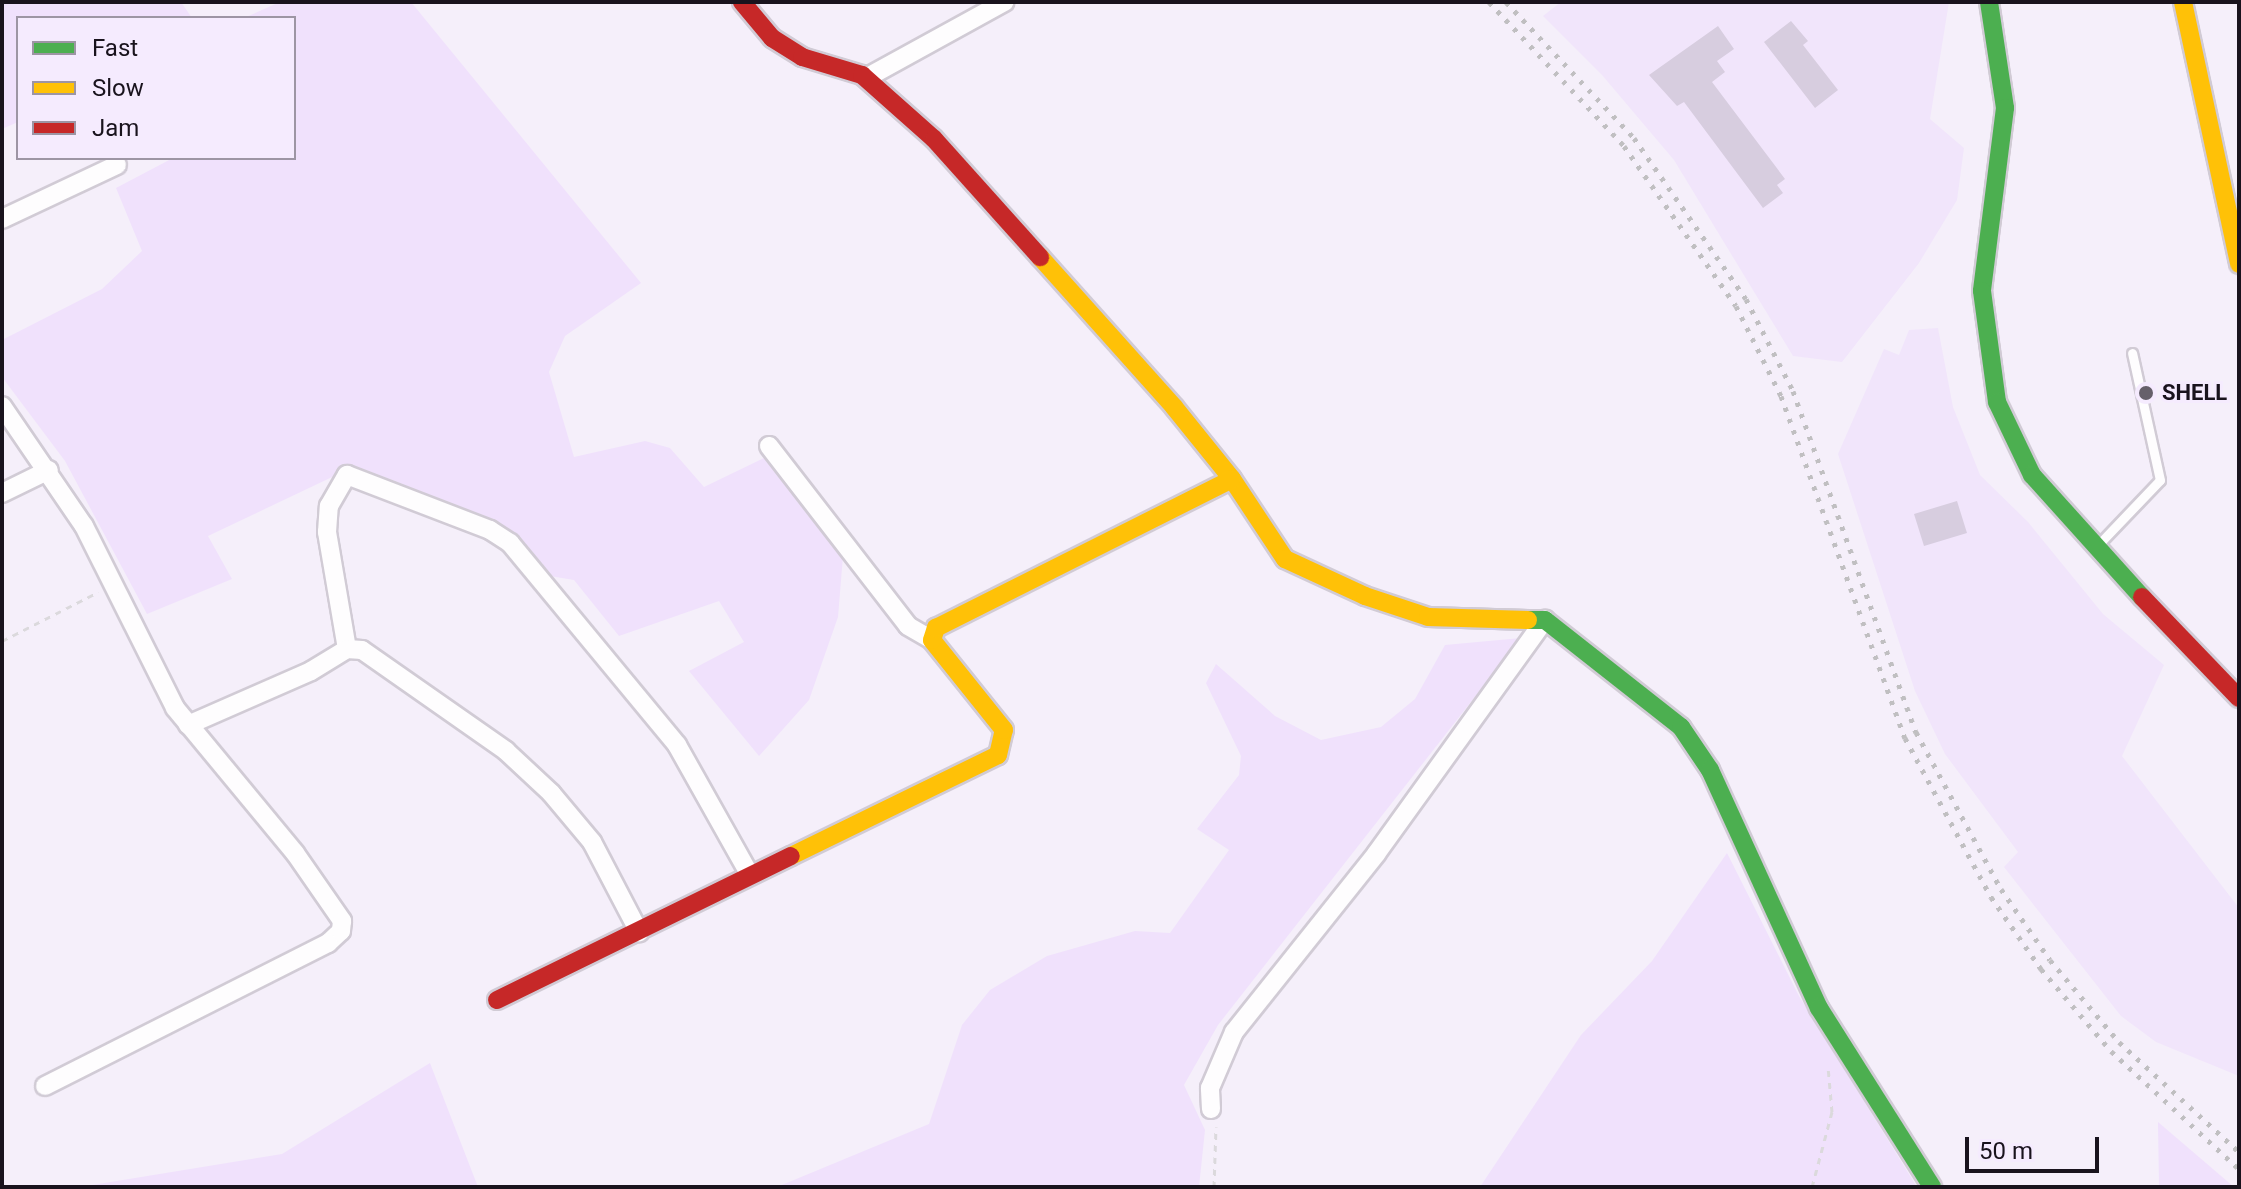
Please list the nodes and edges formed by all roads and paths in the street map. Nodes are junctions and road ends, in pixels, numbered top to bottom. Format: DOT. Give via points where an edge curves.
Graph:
graph roads {
  1 [pos="742,2"];
  2 [pos="1004,2"];
  3 [pos="1989,2"];
  4 [pos="2183,2"];
  5 [pos="866,78"];
  6 [pos="117,165"];
  7 [pos="2,219"];
  8 [pos="2239,264"];
  9 [pos="2132,353"];
  10 [pos="2,406"];
  11 [pos="769,446"];
  12 [pos="49,470"];
  13 [pos="1232,479"];
  14 [pos="2,493"];
  15 [pos="2095,548"];
  16 [pos="115,583"];
  17 [pos="1545,620"];
  18 [pos="932,640"];
  19 [pos="2,641"];
  20 [pos="347,649"];
  21 [pos="2239,698"];
  22 [pos="188,725"];
  23 [pos="750,875"];
  24 [pos="639,932"];
  25 [pos="497,1000"];
  26 [pos="1828,1064"];
  27 [pos="45,1086"];
  28 [pos="1211,1109"];
  29 [pos="1214,1187"];
  30 [pos="1812,1187"];
  31 [pos="1932,1187"];
  1 -- 5 [label="main road" via="772,38 802,57"];
  2 -- 5 [label="street"];
  3 -- 15 [label="main road" via="2005,108 1982,291 1988,364 2010,435 2032,475"];
  4 -- 8 [label="main road"];
  5 -- 13 [label="main road" via="934,139 1044,258"];
  6 -- 7 [label="street"];
  9 -- 15 [label="lane" via="2160,480"];
  10 -- 12 [label="street"];
  11 -- 18 [label="street" via="908,626"];
  12 -- 14 [label="street"];
  12 -- 16 [label="street"];
  13 -- 17 [label="main road" via="1285,559 1302,569 1428,617"];
  13 -- 18 [label="main road" via="948,618"];
  15 -- 21 [label="main road"];
  16 -- 19 [label="path"];
  16 -- 22 [label="street"];
  17 -- 28 [label="street" via="1376,854 1234,1032 1210,1088"];
  17 -- 31 [label="main road" via="1681,727 1710,770 1819,1008"];
  18 -- 23 [label="main road" via="1004,730 998,755"];
  20 -- 22 [label="street"];
  20 -- 23 [label="street" via="327,532 329,506 347,475 490,530 510,543 677,745"];
  20 -- 24 [label="street" via="387,663 506,751 551,793 592,842"];
  22 -- 27 [label="street" via="339,911 341,931 328,943"];
  23 -- 24 [label="main road"];
  24 -- 25 [label="main road"];
  26 -- 30 [label="path" via="1832,1112"];
  28 -- 29 [label="path" via="1217,1131"];
}
